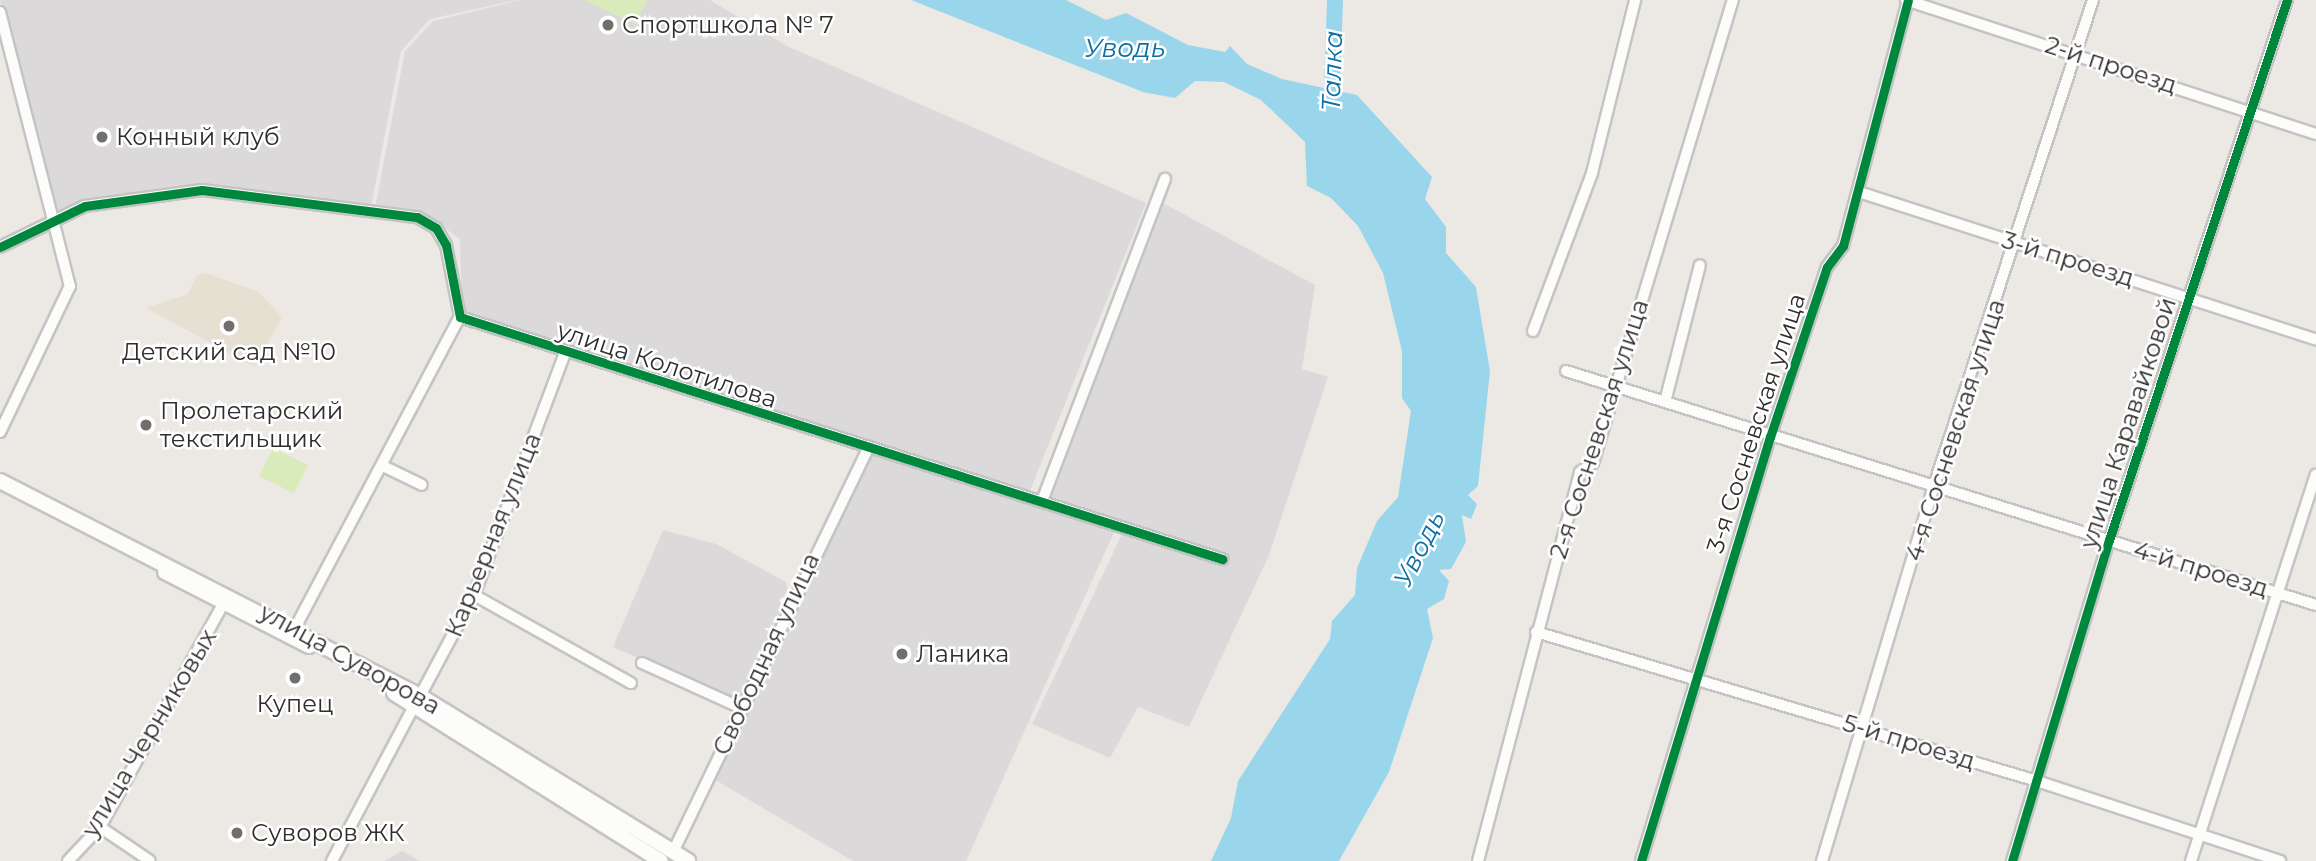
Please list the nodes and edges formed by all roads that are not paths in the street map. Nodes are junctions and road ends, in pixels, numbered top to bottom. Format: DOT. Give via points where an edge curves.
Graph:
graph roads {
  1 [pos="1635,0"];
  2 [pos="1733,0"];
  3 [pos="1907,0"];
  4 [pos="2093,0"];
  5 [pos="2287,0"];
  6 [pos="0,12"];
  7 [pos="2075,53"];
  8 [pos="2248,110"];
  9 [pos="2316,134"];
  10 [pos="1165,179"];
  11 [pos="1859,192"];
  12 [pos="57,218"];
  13 [pos="2016,245"];
  14 [pos="0,247"];
  15 [pos="1700,265"];
  16 [pos="2190,296"];
  17 [pos="460,317"];
  18 [pos="1533,331"];
  19 [pos="2316,340"];
  20 [pos="565,353"];
  21 [pos="1566,371"];
  22 [pos="1616,386"];
  23 [pos="1665,402"];
  24 [pos="0,432"];
  25 [pos="1770,437"];
  26 [pos="868,449"];
  27 [pos="383,466"];
  28 [pos="2316,475"];
  29 [pos="0,481"];
  30 [pos="1936,483"];
  31 [pos="422,485"];
  32 [pos="0,492"];
  33 [pos="1042,500"];
  34 [pos="2109,540"];
  35 [pos="1222,559"];
  36 [pos="2276,592"];
  37 [pos="474,595"];
  38 [pos="224,602"];
  39 [pos="2316,605"];
  40 [pos="295,628"];
  41 [pos="1536,632"];
  42 [pos="642,663"];
  43 [pos="1696,679"];
  44 [pos="631,683"];
  45 [pos="418,700"];
  46 [pos="741,708"];
  47 [pos="1862,727"];
  48 [pos="2037,780"];
  49 [pos="100,827"];
  50 [pos="2200,834"];
  51 [pos="667,858"];
  52 [pos="68,861"];
  53 [pos="150,861"];
  54 [pos="331,861"];
  55 [pos="688,861"];
  56 [pos="1478,861"];
  57 [pos="1641,861"];
  58 [pos="1822,861"];
  59 [pos="2012,861"];
  60 [pos="2191,861"];
  61 [pos="2280,861"];
  1 -- 18 [label="street" via="1592,173"];
  2 -- 22 [label="street, 2-я Сосневская улица"];
  3 -- 7 [label="street, 2-й проезд"];
  3 -- 11 [label="street, 3-я Сосневская улица"];
  4 -- 7 [label="street, 4-я Сосневская улица"];
  5 -- 8 [label="street, улица Каравайковой"];
  6 -- 12 [label="street"];
  7 -- 8 [label="street, 2-й проезд"];
  7 -- 13 [label="street, 4-я Сосневская улица"];
  8 -- 9 [label="street, 2-й проезд"];
  8 -- 16 [label="street, улица Каравайковой"];
  10 -- 33 [label="street"];
  11 -- 13 [label="street, 3-й проезд"];
  11 -- 25 [label="street, 3-я Сосневская улица"];
  12 -- 14 [label="street"];
  12 -- 17 [label="street" via="130,196 202,190 417,217 436,228 446,245"];
  12 -- 24 [label="street" via="68,267 67,303"];
  13 -- 16 [label="street, 3-й проезд"];
  13 -- 30 [label="street, 4-я Сосневская улица"];
  15 -- 23 [label="street, 2-я Сосневская улица"];
  16 -- 19 [label="street, 3-й проезд"];
  16 -- 34 [label="street, улица Каравайковой"];
  17 -- 20 [label="street, улица Колотилова"];
  17 -- 27 [label="street"];
  20 -- 26 [label="street, улица Колотилова"];
  20 -- 37 [label="street, Карьерная улица"];
  21 -- 22 [label="street, 4-й проезд"];
  22 -- 23 [label="street, 4-й проезд"];
  22 -- 41 [label="street, 2-я Сосневская улица" via="1593,463 1580,472"];
  23 -- 25 [label="street, 4-й проезд"];
  25 -- 30 [label="street, 4-й проезд"];
  25 -- 43 [label="street, 3-я Сосневская улица"];
  26 -- 33 [label="street, улица Колотилова"];
  26 -- 46 [label="street, Свободная улица"];
  27 -- 31 [label="street"];
  27 -- 40 [label="street"];
  28 -- 36 [label="street"];
  29 -- 40 [label="main road, улица Суворова"];
  30 -- 34 [label="street, 4-й проезд"];
  30 -- 47 [label="street, 4-я Сосневская улица"];
  32 -- 38 [label="main road, улица Суворова"];
  33 -- 35 [label="street, улица Колотилова"];
  34 -- 36 [label="street, 4-й проезд"];
  34 -- 48 [label="street, улица Каравайковой"];
  36 -- 39 [label="street, 4-й проезд"];
  36 -- 50 [label="street"];
  37 -- 44 [label="street"];
  37 -- 45 [label="street, Карьерная улица"];
  38 -- 45 [label="main road, улица Суворова"];
  38 -- 49 [label="street, улица Черниковых"];
  40 -- 45 [label="main road, улица Суворова"];
  41 -- 43 [label="street, 5-й проезд"];
  41 -- 56 [label="street, 2-я Сосневская улица"];
  42 -- 46 [label="street"];
  43 -- 47 [label="street, 5-й проезд"];
  43 -- 57 [label="street, 3-я Сосневская улица"];
  45 -- 51 [label="main road, улица Суворова"];
  45 -- 54 [label="street, Карьерная улица"];
  46 -- 51 [label="street, Свободная улица"];
  47 -- 48 [label="street, 5-й проезд"];
  47 -- 58 [label="street, 4-я Сосневская улица"];
  48 -- 50 [label="street, 5-й проезд"];
  48 -- 59 [label="street, улица Каравайковой"];
  49 -- 52 [label="street, улица Черниковых"];
  49 -- 53 [label="street"];
  50 -- 60 [label="street"];
  50 -- 61 [label="street, 5-й проезд"];
  51 -- 55 [label="main road, улица Суворова"];
}
